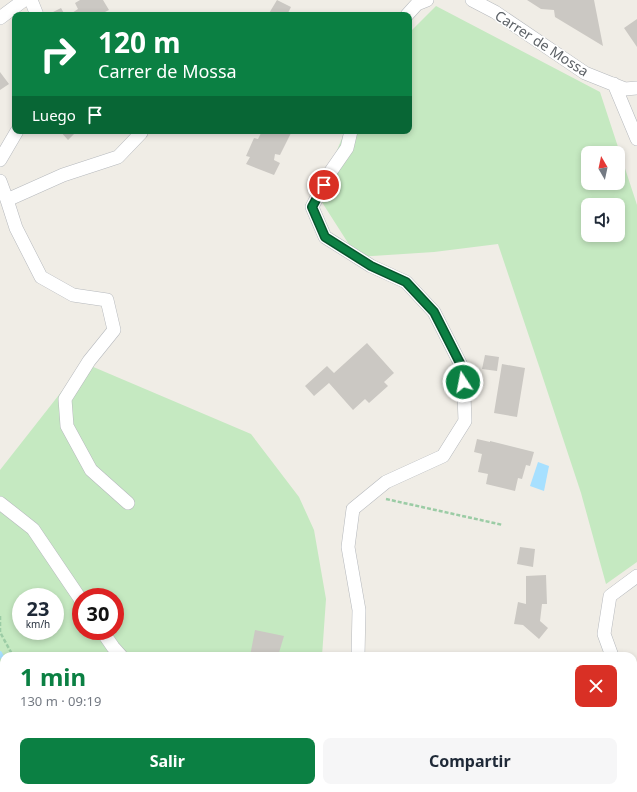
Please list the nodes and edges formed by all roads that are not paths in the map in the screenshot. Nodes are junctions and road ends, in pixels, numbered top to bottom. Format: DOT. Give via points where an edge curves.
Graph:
graph roads {
  1 [pos="24,0"];
  2 [pos="30,0"];
  3 [pos="427,0"];
  4 [pos="472,0"];
  5 [pos="36,12"];
  6 [pos="410,12"];
  7 [pos="0,18"];
  8 [pos="614,84"];
  9 [pos="637,88"];
  10 [pos="15,134"];
  11 [pos="140,134"];
  12 [pos="350,134"];
  13 [pos="637,139"];
  14 [pos="0,160"];
  15 [pos="0,181"];
  16 [pos="7,200"];
  17 [pos="0,502"];
  18 [pos="128,503"];
  19 [pos="637,576"];
  20 [pos="73,588"];
  21 [pos="108,640"];
  22 [pos="117,652"];
  23 [pos="358,652"];
  24 [pos="611,652"];
  1 -- 7 [label="street"];
  2 -- 5 [label="street"];
  3 -- 6 [label="street" via="417,4"];
  4 -- 8 [label="street, Carrer de Mossa" via="495,12 585,73"];
  8 -- 9 [label="street, Carrer de Mossa" via="625,89"];
  8 -- 13 [label="street"];
  10 -- 14 [label="street"];
  11 -- 16 [label="street" via="118,157 63,175"];
  12 -- 23 [label="street" via="347,148 329,174 312,207 325,237 371,266 406,282 434,312 463,369 465,421 443,456 386,482 353,509 348,547 359,610"];
  15 -- 16 [label="street"];
  16 -- 18 [label="street" via="16,228 41,277 73,295 107,300 114,330 88,361 65,399 66,426 91,470"];
  17 -- 20 [label="street" via="33,529"];
  19 -- 24 [label="street" via="610,596 604,634"];
  21 -- 22 [label="street"];
}
